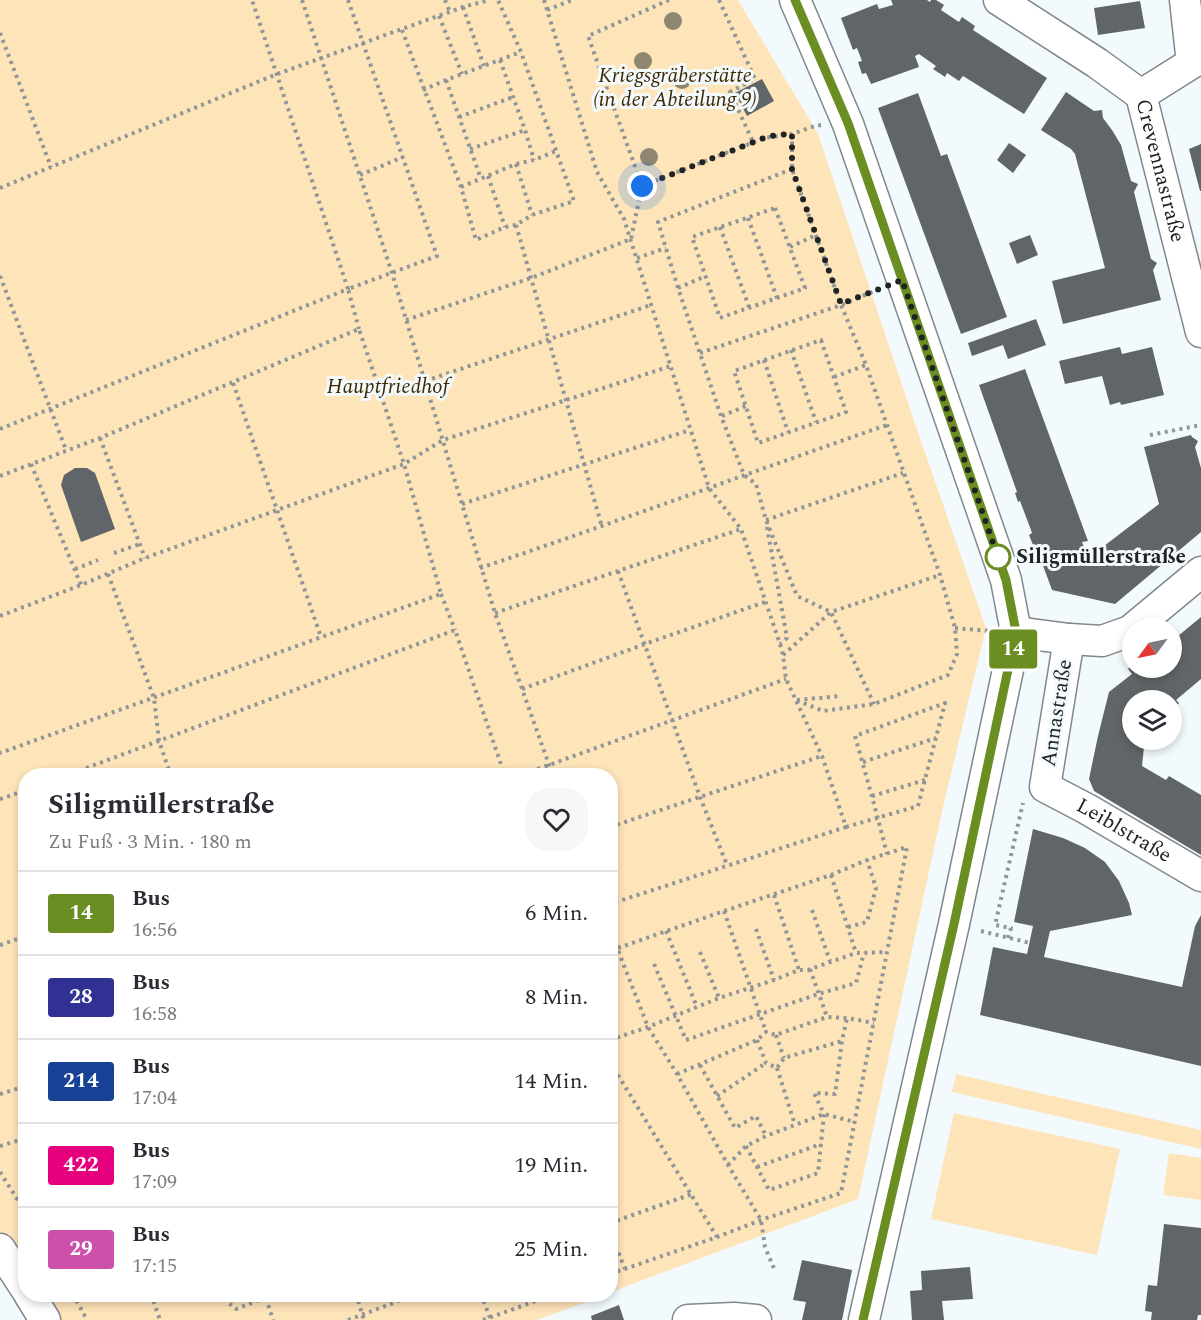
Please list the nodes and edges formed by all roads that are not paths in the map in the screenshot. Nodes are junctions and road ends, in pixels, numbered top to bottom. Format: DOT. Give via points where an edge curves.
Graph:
graph roads {
  1 [pos="795,0"];
  2 [pos="999,0"];
  3 [pos="1185,0"];
  4 [pos="1196,67"];
  5 [pos="1141,95"];
  6 [pos="1201,332"];
  7 [pos="1201,572"];
  8 [pos="1016,632"];
  9 [pos="1069,639"];
  10 [pos="1035,790"];
  11 [pos="1201,876"];
  12 [pos="0,1249"];
  13 [pos="18,1277"];
  14 [pos="34,1302"];
  15 [pos="45,1320"];
  16 [pos="688,1320"];
  17 [pos="756,1320"];
  18 [pos="864,1320"];
  1 -- 8 [label="street" via="848,123 1006,580"];
  2 -- 5 [label="street"];
  3 -- 4 [label="street, Crevennastraße"];
  4 -- 5 [label="street, Crevennastraße"];
  5 -- 6 [label="street, Crevennastraße"];
  7 -- 9 [label="street, Annastraße" via="1130,631 1102,641"];
  8 -- 9 [label="street, Annastraße"];
  8 -- 18 [label="street"];
  9 -- 10 [label="street, Annastraße"];
  10 -- 11 [label="street, Leiblstraße" via="1087,809"];
  12 -- 13 [label="street"];
  14 -- 15 [label="street"];
  16 -- 17 [label="street"];
}
